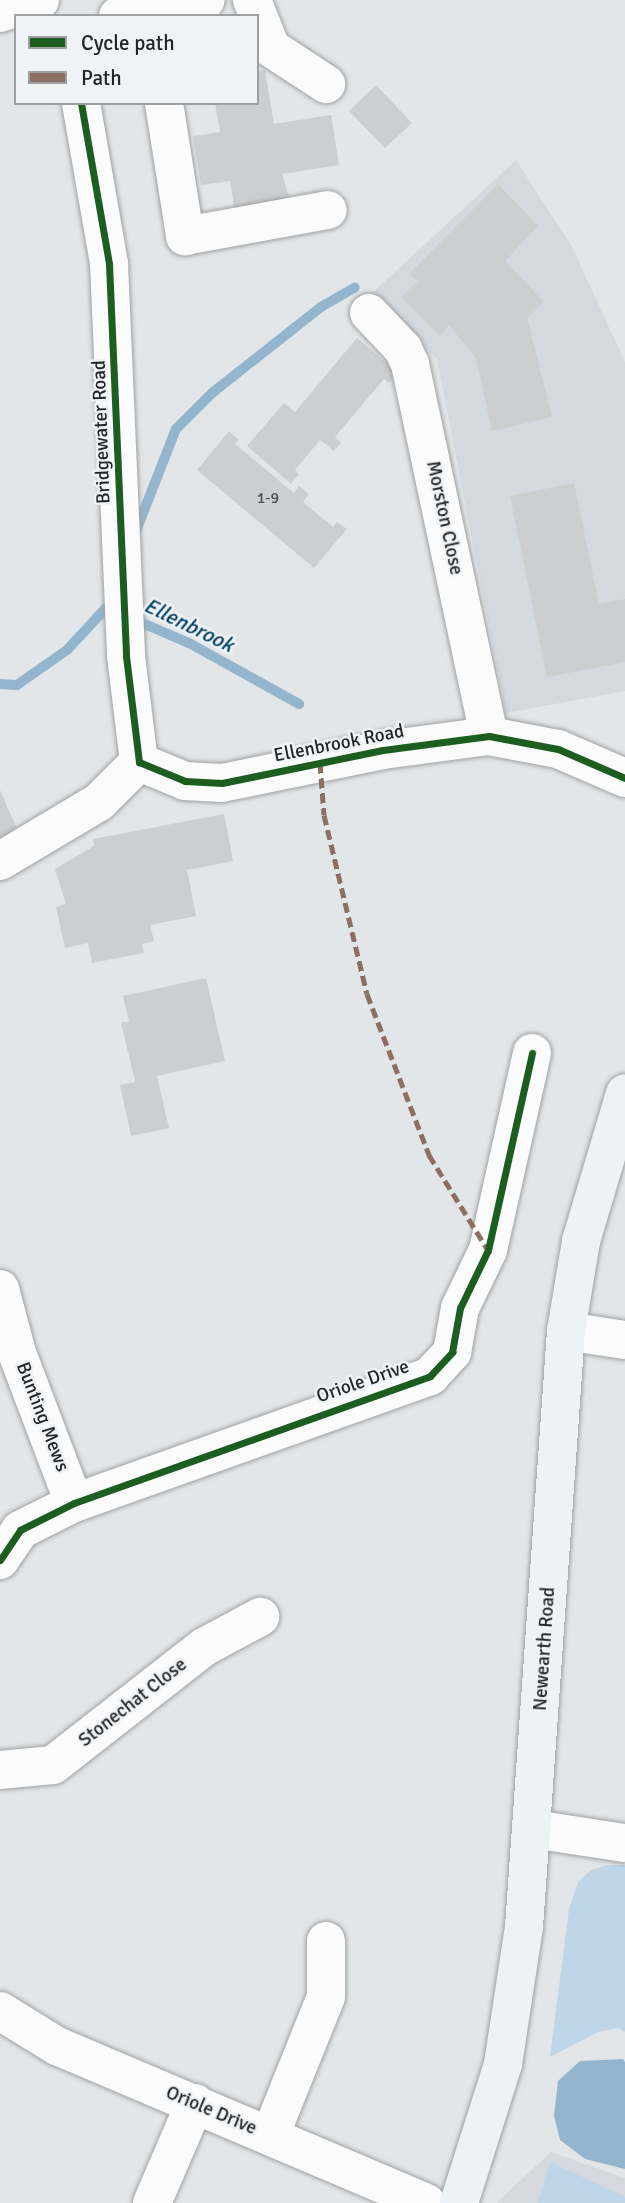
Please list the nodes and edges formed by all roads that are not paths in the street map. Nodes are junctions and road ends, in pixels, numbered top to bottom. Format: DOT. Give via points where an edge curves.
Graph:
graph roads {
  1 [pos="40,0"];
  2 [pos="206,0"];
  3 [pos="0,13"];
  4 [pos="139,13"];
  5 [pos="259,18"];
  6 [pos="326,84"];
  7 [pos="81,105"];
  8 [pos="164,105"];
  9 [pos="328,210"];
  10 [pos="369,313"];
  11 [pos="489,736"];
  12 [pos="139,762"];
  13 [pos="625,778"];
  14 [pos="0,860"];
  15 [pos="532,1053"];
  16 [pos="625,1093"];
  17 [pos="0,1289"];
  18 [pos="565,1331"];
  19 [pos="625,1340"];
  20 [pos="74,1503"];
  21 [pos="0,1560"];
  22 [pos="260,1617"];
  23 [pos="0,1770"];
  24 [pos="533,1829"];
  25 [pos="625,1843"];
  26 [pos="326,1941"];
  27 [pos="1,2015"];
  28 [pos="195,2103"];
  29 [pos="270,2136"];
  30 [pos="152,2203"];
  31 [pos="426,2203"];
  32 [pos="459,2203"];
  1 -- 3 [label="street"];
  2 -- 4 [label="street"];
  5 -- 6 [label="street" via="271,48"];
  7 -- 12 [label="street, Bridgewater Road" via="109,264 126,656"];
  8 -- 9 [label="street" via="185,236"];
  10 -- 11 [label="street, Morston Close" via="403,349 410,364"];
  11 -- 12 [label="street, Ellenbrook Road" via="383,750 222,783 185,780"];
  11 -- 13 [label="street, Ellenbrook Road" via="558,749"];
  12 -- 14 [label="street" via="89,809"];
  15 -- 20 [label="street, Oriole Drive" via="488,1250 460,1308 452,1352 430,1377"];
  16 -- 18 [label="main road, Newearth Road" via="582,1241"];
  17 -- 20 [label="street, Bunting Mews" via="17,1353"];
  18 -- 19 [label="street"];
  18 -- 24 [label="main road, Newearth Road"];
  20 -- 21 [label="street, Oriole Drive" via="20,1530"];
  22 -- 23 [label="street, Stonechat Close" via="204,1647 53,1765"];
  24 -- 25 [label="street"];
  24 -- 32 [label="main road, Newearth Road" via="503,2064"];
  26 -- 29 [label="street" via="326,1997"];
  27 -- 28 [label="street, Oriole Drive" via="57,2046"];
  28 -- 29 [label="street, Oriole Drive"];
  28 -- 30 [label="street"];
  29 -- 31 [label="street, Oriole Drive"];
}
